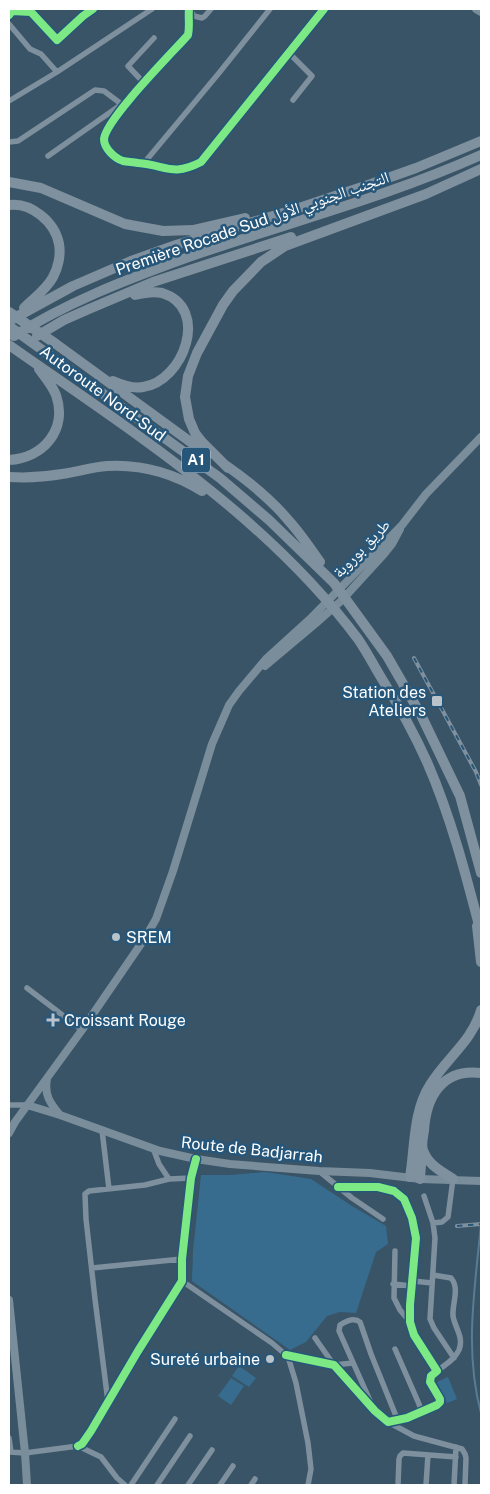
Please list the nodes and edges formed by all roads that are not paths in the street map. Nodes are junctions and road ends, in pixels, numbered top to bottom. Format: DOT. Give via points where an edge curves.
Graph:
graph roads {
  1 [pos="93,9"];
  2 [pos="152,9"];
  3 [pos="189,9"];
  4 [pos="211,9"];
  5 [pos="270,9"];
  6 [pos="324,9"];
  7 [pos="476,9"];
  8 [pos="33,10"];
  9 [pos="481,12"];
  10 [pos="9,15"];
  11 [pos="9,24"];
  12 [pos="154,38"];
  13 [pos="289,53"];
  14 [pos="57,72"];
  15 [pos="144,83"];
  16 [pos="9,100"];
  17 [pos="293,100"];
  18 [pos="123,105"];
  19 [pos="481,141"];
  20 [pos="9,142"];
  21 [pos="48,156"];
  22 [pos="481,156"];
  23 [pos="144,163"];
  24 [pos="481,169"];
  25 [pos="9,182"];
  26 [pos="9,187"];
  27 [pos="41,188"];
  28 [pos="9,205"];
  29 [pos="293,210"];
  30 [pos="378,211"];
  31 [pos="117,298"];
  32 [pos="10,319"];
  33 [pos="9,340"];
  34 [pos="9,344"];
  35 [pos="9,352"];
  36 [pos="76,359"];
  37 [pos="34,362"];
  38 [pos="481,437"];
  39 [pos="9,460"];
  40 [pos="228,468"];
  41 [pos="61,475"];
  42 [pos="9,477"];
  43 [pos="9,484"];
  44 [pos="238,513"];
  45 [pos="334,583"];
  46 [pos="460,796"];
  47 [pos="481,851"];
  48 [pos="481,873"];
  49 [pos="473,900"];
  50 [pos="481,933"];
  51 [pos="481,962"];
  52 [pos="27,988"];
  53 [pos="481,1010"];
  54 [pos="82,1030"];
  55 [pos="481,1074"];
  56 [pos="47,1079"];
  57 [pos="9,1105"];
  58 [pos="27,1105"];
  59 [pos="60,1115"];
  60 [pos="102,1130"];
  61 [pos="9,1133"];
  62 [pos="153,1148"];
  63 [pos="423,1148"];
  64 [pos="196,1159"];
  65 [pos="319,1171"];
  66 [pos="191,1178"];
  67 [pos="415,1178"];
  68 [pos="169,1179"];
  69 [pos="453,1179"];
  70 [pos="481,1180"];
  71 [pos="338,1187"];
  72 [pos="109,1190"];
  73 [pos="424,1196"];
  74 [pos="383,1219"];
  75 [pos="433,1223"];
  76 [pos="394,1252"];
  77 [pos="182,1259"];
  78 [pos="92,1268"];
  79 [pos="433,1275"];
  80 [pos="182,1281"];
  81 [pos="412,1283"];
  82 [pos="432,1283"];
  83 [pos="393,1284"];
  84 [pos="9,1300"];
  85 [pos="410,1322"];
  86 [pos="316,1338"];
  87 [pos="394,1349"];
  88 [pos="286,1355"];
  89 [pos="454,1358"];
  90 [pos="352,1363"];
  91 [pos="334,1365"];
  92 [pos="437,1371"];
  93 [pos="108,1402"];
  94 [pos="375,1411"];
  95 [pos="422,1412"];
  96 [pos="175,1419"];
  97 [pos="398,1421"];
  98 [pos="388,1422"];
  99 [pos="190,1436"];
  100 [pos="9,1438"];
  101 [pos="78,1446"];
  102 [pos="456,1447"];
  103 [pos="212,1450"];
  104 [pos="10,1452"];
  105 [pos="25,1453"];
  106 [pos="428,1455"];
  107 [pos="456,1457"];
  108 [pos="234,1466"];
  109 [pos="255,1479"];
  110 [pos="27,1485"];
  111 [pos="125,1485"];
  112 [pos="131,1485"];
  113 [pos="157,1485"];
  114 [pos="188,1485"];
  115 [pos="220,1485"];
  116 [pos="251,1485"];
  117 [pos="308,1485"];
  118 [pos="398,1485"];
  119 [pos="426,1485"];
  120 [pos="454,1485"];
  121 [pos="465,1485"];
  1 -- 8 [label="street" via="57,40"];
  2 -- 14 [label="street"];
  3 -- 4 [label="street" via="194,16 202,18"];
  3 -- 15 [label="street" via="188,35"];
  5 -- 23 [label="street"];
  6 -- 13 [label="street"];
  7 -- 9 [label="main road"];
  8 -- 10 [label="street" via="12,11"];
  11 -- 14 [label="street" via="30,49 41,54"];
  12 -- 15 [label="street" via="128,66"];
  13 -- 17 [label="street" via="312,76"];
  13 -- 23 [label="street" via="201,162 174,170"];
  14 -- 16 [label="street"];
  15 -- 18 [label="street"];
  18 -- 20 [label="street" via="104,91 95,90 18,141"];
  18 -- 21 [label="street"];
  18 -- 23 [label="street" via="104,141 110,153 123,161"];
  19 -- 29 [label="highway, Première Rocade Sud التجنب الجنوبي الأول" via="416,168"];
  22 -- 33 [label="highway, Première Rocade Sud التجنب الجنوبي الأول" via="401,188 257,234 123,282 69,306"];
  24 -- 30 [label="highway"];
  25 -- 27 [label="highway"];
  26 -- 27 [label="highway"];
  27 -- 29 [label="highway" via="125,224 164,231 193,230"];
  28 -- 32 [label="highway" via="28,207 40,214 53,228 59,244 59,260 52,279"];
  29 -- 32 [label="highway, Première Rocade Sud التجنب الجنوبي الأول" via="131,261 73,286"];
  30 -- 31 [label="highway" via="153,282"];
  30 -- 40 [label="highway" via="284,246 261,262 223,305 192,365 185,396 189,419 197,436"];
  31 -- 35 [label="highway" via="64,320"];
  31 -- 36 [label="highway" via="161,293 182,308 188,321 188,336 174,366 156,383 133,387 112,380"];
  32 -- 36 [label="highway"];
  32 -- 45 [label="highway, Autoroute Nord-Sud / A1" via="45,353 220,478"];
  34 -- 37 [label="highway, Autoroute Nord-Sud / A1"];
  36 -- 40 [label="highway"];
  37 -- 39 [label="highway" via="56,396 58,422 51,439 40,450 24,458"];
  37 -- 44 [label="highway, Autoroute Nord-Sud / A1" via="167,457"];
  38 -- 54 [label="main road, طريق بوروبة" via="426,494 402,524 392,544 274,659 256,672 229,705 215,738 156,919"];
  40 -- 45 [label="highway" via="286,516"];
  41 -- 42 [label="highway"];
  41 -- 43 [label="highway"];
  41 -- 44 [label="highway" via="106,466 151,469 196,487"];
  44 -- 49 [label="highway, Autoroute Nord-Sud / A1" via="309,582 341,618 373,663 427,761"];
  45 -- 46 [label="highway, Autoroute Nord-Sud / A1" via="407,689"];
  46 -- 47 [label="highway"];
  46 -- 48 [label="highway, Autoroute Nord-Sud / A1"];
  49 -- 50 [label="highway, Autoroute Nord-Sud / A1"];
  49 -- 51 [label="highway"];
  52 -- 54 [label="street"];
  53 -- 67 [label="highway" via="467,1040 435,1076 424,1095 417,1121"];
  54 -- 56 [label="main road, طريق بوروبة"];
  55 -- 63 [label="highway" via="459,1074 438,1088 426,1114"];
  56 -- 58 [label="main road, طريق بوروبة"];
  56 -- 59 [label="main road" via="47,1095"];
  57 -- 58 [label="street"];
  58 -- 59 [label="main road, Route de Badjarrah"];
  58 -- 61 [label="main road, طريق بوروبة"];
  59 -- 60 [label="main road, Route de Badjarrah"];
  60 -- 62 [label="main road, Route de Badjarrah"];
  60 -- 72 [label="street"];
  62 -- 64 [label="main road, Route de Badjarrah"];
  62 -- 68 [label="street"];
  63 -- 67 [label="highway"];
  63 -- 69 [label="highway" via="433,1166"];
  64 -- 65 [label="main road, Route de Badjarrah"];
  64 -- 66 [label="street"];
  65 -- 67 [label="main road, Route de Badjarrah"];
  65 -- 71 [label="street"];
  66 -- 68 [label="street"];
  66 -- 77 [label="street"];
  67 -- 69 [label="main road, Route de Badjarrah"];
  68 -- 72 [label="street" via="145,1186"];
  69 -- 70 [label="main road, Route de Badjarrah"];
  69 -- 75 [label="street" via="448,1217"];
  71 -- 74 [label="street"];
  71 -- 81 [label="street" via="378,1187 394,1191 404,1199 416,1238"];
  72 -- 78 [label="street" via="89,1191 84,1196"];
  73 -- 75 [label="street"];
  75 -- 79 [label="street"];
  76 -- 83 [label="street"];
  77 -- 78 [label="street"];
  77 -- 80 [label="street"];
  78 -- 93 [label="street"];
  79 -- 82 [label="street"];
  79 -- 89 [label="street" via="451,1278 455,1285 453,1317 461,1341"];
  80 -- 88 [label="street"];
  80 -- 93 [label="street"];
  81 -- 82 [label="street"];
  81 -- 83 [label="street"];
  81 -- 85 [label="street"];
  82 -- 89 [label="street" via="430,1319"];
  83 -- 85 [label="street" via="394,1298"];
  84 -- 105 [label="main road"];
  85 -- 92 [label="street" via="414,1335"];
  86 -- 91 [label="street"];
  87 -- 95 [label="street"];
  88 -- 91 [label="street"];
  88 -- 117 [label="street" via="299,1396 309,1450 311,1469"];
  89 -- 92 [label="street"];
  90 -- 91 [label="street"];
  90 -- 94 [label="street"];
  90 -- 97 [label="street" via="338,1329 354,1319 360,1322"];
  91 -- 94 [label="street"];
  92 -- 95 [label="street" via="430,1382 440,1402"];
  93 -- 101 [label="street" via="86,1440"];
  94 -- 98 [label="street"];
  95 -- 97 [label="street"];
  96 -- 112 [label="street"];
  97 -- 98 [label="street"];
  98 -- 102 [label="street" via="414,1436"];
  99 -- 113 [label="street"];
  100 -- 104 [label="street"];
  101 -- 105 [label="street"];
  101 -- 111 [label="street" via="102,1457"];
  102 -- 107 [label="street"];
  102 -- 121 [label="street" via="462,1449 466,1458"];
  103 -- 114 [label="street"];
  104 -- 105 [label="street"];
  105 -- 110 [label="main road"];
  106 -- 107 [label="street"];
  106 -- 118 [label="street" via="403,1453 400,1456"];
  106 -- 119 [label="street"];
  107 -- 120 [label="street"];
  108 -- 115 [label="street"];
  109 -- 116 [label="street"];
}
